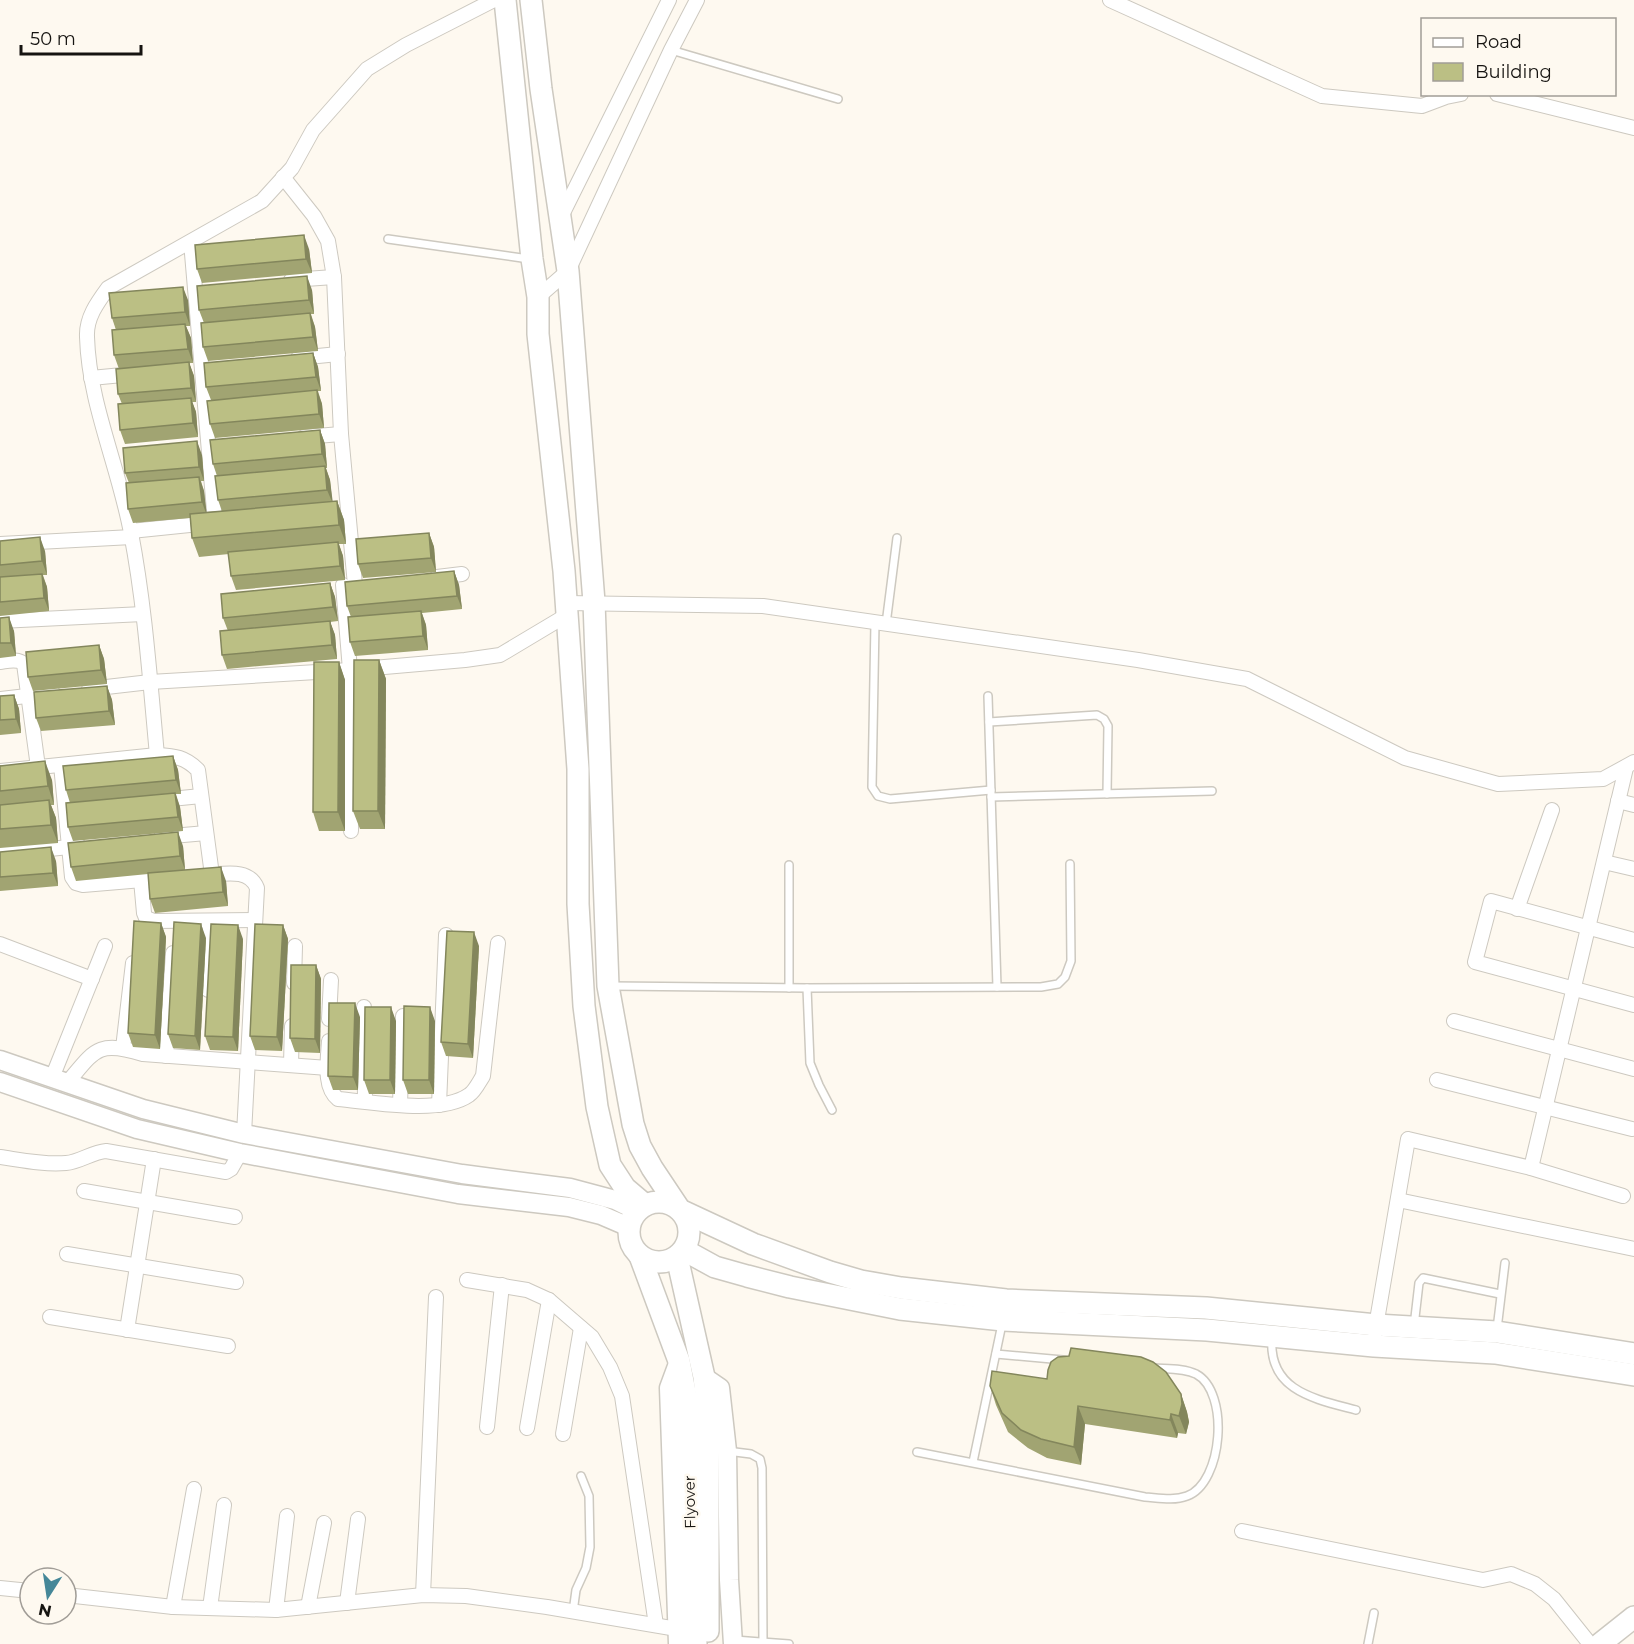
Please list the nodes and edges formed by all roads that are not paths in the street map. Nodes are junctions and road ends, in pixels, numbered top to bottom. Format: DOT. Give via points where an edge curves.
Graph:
graph roads {
  1 [pos="494,0"];
  2 [pos="505,0"];
  3 [pos="531,0"];
  4 [pos="669,0"];
  5 [pos="697,0"];
  6 [pos="1111,0"];
  7 [pos="671,50"];
  8 [pos="1451,96"];
  9 [pos="1505,96"];
  10 [pos="838,99"];
  11 [pos="1634,128"];
  12 [pos="283,177"];
  13 [pos="560,219"];
  14 [pos="388,239"];
  15 [pos="190,242"];
  16 [pos="532,259"];
  17 [pos="568,271"];
  18 [pos="334,277"];
  19 [pos="276,281"];
  20 [pos="538,297"];
  21 [pos="338,354"];
  22 [pos="281,360"];
  23 [pos="146,373"];
  24 [pos="91,378"];
  25 [pos="340,434"];
  26 [pos="285,438"];
  27 [pos="132,534"];
  28 [pos="897,538"];
  29 [pos="0,544"];
  30 [pos="462,574"];
  31 [pos="426,578"];
  32 [pos="594,602"];
  33 [pos="566,609"];
  34 [pos="143,614"];
  35 [pos="0,621"];
  36 [pos="880,624"];
  37 [pos="0,662"];
  38 [pos="350,670"];
  39 [pos="150,682"];
  40 [pos="28,696"];
  41 [pos="988,696"];
  42 [pos="0,699"];
  43 [pos="989,722"];
  44 [pos="157,755"];
  45 [pos="61,765"];
  46 [pos="1630,765"];
  47 [pos="38,767"];
  48 [pos="0,771"];
  49 [pos="1212,791"];
  50 [pos="991,794"];
  51 [pos="1107,794"];
  52 [pos="201,796"];
  53 [pos="1618,801"];
  54 [pos="144,802"];
  55 [pos="1634,805"];
  56 [pos="1552,810"];
  57 [pos="351,831"];
  58 [pos="206,833"];
  59 [pos="149,839"];
  60 [pos="92,844"];
  61 [pos="70,847"];
  62 [pos="0,854"];
  63 [pos="1604,862"];
  64 [pos="1070,864"];
  65 [pos="789,865"];
  66 [pos="1634,869"];
  67 [pos="212,875"];
  68 [pos="141,880"];
  69 [pos="1517,909"];
  70 [pos="255,920"];
  71 [pos="210,921"];
  72 [pos="1588,928"];
  73 [pos="174,932"];
  74 [pos="446,935"];
  75 [pos="1634,940"];
  76 [pos="498,943"];
  77 [pos="0,944"];
  78 [pos="105,946"];
  79 [pos="295,946"];
  80 [pos="133,960"];
  81 [pos="92,979"];
  82 [pos="331,980"];
  83 [pos="608,986"];
  84 [pos="997,987"];
  85 [pos="789,988"];
  86 [pos="807,988"];
  87 [pos="1574,989"];
  88 [pos="293,994"];
  89 [pos="208,1001"];
  90 [pos="1634,1005"];
  91 [pos="364,1007"];
  92 [pos="403,1016"];
  93 [pos="292,1017"];
  94 [pos="1454,1022"];
  95 [pos="123,1048"];
  96 [pos="1559,1050"];
  97 [pos="166,1056"];
  98 [pos="0,1060"];
  99 [pos="248,1061"];
  100 [pos="291,1064"];
  101 [pos="328,1068"];
  102 [pos="1634,1069"];
  103 [pos="1437,1080"];
  104 [pos="60,1081"];
  105 [pos="0,1082"];
  106 [pos="365,1101"];
  107 [pos="400,1104"];
  108 [pos="439,1105"];
  109 [pos="1546,1107"];
  110 [pos="832,1110"];
  111 [pos="1632,1129"];
  112 [pos="244,1134"];
  113 [pos="240,1153"];
  114 [pos="0,1157"];
  115 [pos="154,1159"];
  116 [pos="1531,1168"];
  117 [pos="84,1191"];
  118 [pos="1623,1196"];
  119 [pos="1398,1200"];
  120 [pos="148,1202"];
  121 [pos="680,1210"];
  122 [pos="637,1215"];
  123 [pos="235,1217"];
  124 [pos="1634,1249"];
  125 [pos="67,1254"];
  126 [pos="681,1254"];
  127 [pos="640,1256"];
  128 [pos="1505,1263"];
  129 [pos="137,1266"];
  130 [pos="467,1280"];
  131 [pos="236,1282"];
  132 [pos="502,1285"];
  133 [pos="1500,1294"];
  134 [pos="436,1297"];
  135 [pos="549,1300"];
  136 [pos="1005,1310"];
  137 [pos="1275,1315"];
  138 [pos="50,1317"];
  139 [pos="1414,1327"];
  140 [pos="581,1328"];
  141 [pos="127,1330"];
  142 [pos="1497,1332"];
  143 [pos="1272,1336"];
  144 [pos="1375,1336"];
  145 [pos="228,1346"];
  146 [pos="996,1353"];
  147 [pos="1495,1353"];
  148 [pos="1634,1354"];
  149 [pos="1067,1360"];
  150 [pos="679,1361"];
  151 [pos="1150,1367"];
  152 [pos="1634,1375"];
  153 [pos="704,1377"];
  154 [pos="698,1410"];
  155 [pos="1356,1410"];
  156 [pos="487,1427"];
  157 [pos="527,1428"];
  158 [pos="563,1434"];
  159 [pos="728,1451"];
  160 [pos="917,1452"];
  161 [pos="973,1462"];
  162 [pos="581,1476"];
  163 [pos="194,1489"];
  164 [pos="224,1505"];
  165 [pos="287,1516"];
  166 [pos="358,1519"];
  167 [pos="324,1523"];
  168 [pos="1242,1531"];
  169 [pos="0,1588"];
  170 [pos="18,1590"];
  171 [pos="423,1595"];
  172 [pos="78,1596"];
  173 [pos="347,1603"];
  174 [pos="173,1607"];
  175 [pos="308,1607"];
  176 [pos="210,1608"];
  177 [pos="276,1610"];
  178 [pos="573,1612"];
  179 [pos="1374,1613"];
  180 [pos="1634,1617"];
  181 [pos="656,1625"];
  182 [pos="677,1636"];
  183 [pos="733,1642"];
  184 [pos="763,1642"];
  185 [pos="696,1644"];
  186 [pos="710,1644"];
  187 [pos="789,1644"];
  188 [pos="1368,1644"];
  189 [pos="1590,1644"];
  190 [pos="1600,1644"];
  1 -- 12 [label="street" via="367,69 313,130"];
  2 -- 16 [label="main road"];
  3 -- 13 [label="main road"];
  4 -- 13 [label="street"];
  5 -- 7 [label="street"];
  6 -- 8 [label="street" via="1322,96 1422,106"];
  7 -- 10 [label="lane"];
  7 -- 17 [label="street"];
  9 -- 11 [label="street"];
  12 -- 15 [label="street" via="261,201"];
  12 -- 18 [label="street" via="328,241"];
  13 -- 17 [label="main road"];
  14 -- 16 [label="lane"];
  15 -- 24 [label="street" via="108,288 93,308 86,334"];
  15 -- 27 [label="street" via="200,286 207,444 220,521"];
  16 -- 20 [label="main road"];
  17 -- 20 [label="street"];
  17 -- 32 [label="main road"];
  18 -- 19 [label="street"];
  18 -- 21 [label="street"];
  20 -- 33 [label="main road" via="538,334"];
  21 -- 22 [label="street"];
  21 -- 25 [label="street"];
  23 -- 24 [label="street"];
  24 -- 27 [label="street" via="116,450"];
  25 -- 26 [label="street"];
  25 -- 38 [label="street"];
  27 -- 29 [label="street"];
  27 -- 34 [label="street"];
  28 -- 36 [label="lane"];
  30 -- 31 [label="street"];
  32 -- 33 [label="street"];
  32 -- 36 [label="street" via="763,606"];
  32 -- 83 [label="main road"];
  33 -- 38 [label="street" via="500,655"];
  33 -- 122 [label="main road" via="578,769 578,904 584,1006 610,1165"];
  34 -- 35 [label="street"];
  34 -- 39 [label="street"];
  36 -- 46 [label="street" via="1247,679 1405,758 1498,784 1603,779"];
  36 -- 50 [label="lane" via="872,787 878,796 890,799"];
  37 -- 40 [label="street" via="13,660 24,664"];
  38 -- 39 [label="street"];
  38 -- 57 [label="street"];
  39 -- 40 [label="street"];
  39 -- 44 [label="street"];
  40 -- 42 [label="street"];
  40 -- 47 [label="street"];
  41 -- 43 [label="lane"];
  43 -- 50 [label="lane"];
  43 -- 51 [label="lane" via="1096,715 1104,719 1108,726"];
  44 -- 45 [label="street"];
  44 -- 52 [label="street" via="189,761 198,770"];
  45 -- 47 [label="street"];
  45 -- 61 [label="street"];
  46 -- 53 [label="street"];
  47 -- 48 [label="street"];
  49 -- 51 [label="lane"];
  50 -- 51 [label="lane"];
  50 -- 84 [label="lane"];
  52 -- 54 [label="street"];
  52 -- 58 [label="street"];
  53 -- 55 [label="street"];
  53 -- 63 [label="street"];
  56 -- 69 [label="street"];
  58 -- 59 [label="street"];
  58 -- 67 [label="street"];
  60 -- 61 [label="street"];
  61 -- 62 [label="street"];
  61 -- 68 [label="street" via="76,883"];
  63 -- 66 [label="street"];
  63 -- 72 [label="street"];
  64 -- 84 [label="lane" via="1071,961 1065,977 1058,984 1041,987"];
  65 -- 85 [label="lane"];
  67 -- 68 [label="street"];
  67 -- 70 [label="street" via="250,877 257,888"];
  68 -- 73 [label="street" via="146,918"];
  69 -- 72 [label="street"];
  69 -- 87 [label="street" via="1491,901 1475,962"];
  70 -- 71 [label="street"];
  70 -- 99 [label="street"];
  71 -- 73 [label="street"];
  71 -- 89 [label="street"];
  72 -- 75 [label="street"];
  72 -- 87 [label="street"];
  73 -- 97 [label="street"];
  74 -- 108 [label="street"];
  76 -- 108 [label="street" via="483,1076 471,1094"];
  77 -- 81 [label="street"];
  78 -- 81 [label="street"];
  79 -- 88 [label="street"];
  80 -- 95 [label="street"];
  81 -- 104 [label="street"];
  82 -- 101 [label="street"];
  83 -- 85 [label="lane"];
  83 -- 121 [label="main road" via="636,1135"];
  84 -- 86 [label="lane"];
  85 -- 86 [label="lane"];
  86 -- 110 [label="lane" via="810,1063"];
  87 -- 90 [label="street"];
  87 -- 96 [label="street"];
  91 -- 106 [label="street"];
  92 -- 107 [label="street"];
  93 -- 100 [label="street"];
  94 -- 96 [label="street"];
  95 -- 97 [label="street"];
  95 -- 104 [label="street" via="107,1047 94,1052"];
  96 -- 102 [label="street"];
  96 -- 109 [label="street"];
  97 -- 99 [label="street" via="207,1052"];
  98 -- 104 [label="street"];
  99 -- 100 [label="street"];
  99 -- 112 [label="street"];
  100 -- 101 [label="street"];
  101 -- 106 [label="street" via="333,1095 338,1099"];
  103 -- 109 [label="street"];
  104 -- 112 [label="street" via="143,1109"];
  105 -- 113 [label="street" via="137,1129"];
  106 -- 107 [label="street"];
  107 -- 108 [label="street"];
  109 -- 111 [label="street"];
  109 -- 116 [label="street"];
  112 -- 122 [label="street" via="462,1174 570,1188 615,1200"];
  113 -- 115 [label="street" via="226,1172"];
  113 -- 122 [label="street" via="458,1194 569,1207 601,1215"];
  114 -- 115 [label="street" via="64,1163 106,1151"];
  115 -- 120 [label="street"];
  116 -- 118 [label="street"];
  116 -- 119 [label="street" via="1408,1139"];
  117 -- 120 [label="street"];
  119 -- 124 [label="street"];
  119 -- 144 [label="street"];
  120 -- 123 [label="street"];
  120 -- 129 [label="street"];
  121 -- 122 [label="main road" via="663,1202"];
  121 -- 126 [label="main road" via="690,1234"];
  121 -- 136 [label="main road" via="753,1244 830,1272"];
  122 -- 127 [label="main road" via="629,1238"];
  125 -- 129 [label="street"];
  126 -- 127 [label="main road" via="665,1262 652,1262"];
  126 -- 136 [label="main road" via="790,1287 900,1309"];
  126 -- 153 [label="main road, Flyover"];
  127 -- 150 [label="main road, Flyover"];
  128 -- 133 [label="lane"];
  129 -- 131 [label="street"];
  129 -- 141 [label="street"];
  130 -- 132 [label="street"];
  132 -- 135 [label="street"];
  132 -- 156 [label="street"];
  133 -- 139 [label="lane" via="1423,1278 1417,1289"];
  133 -- 142 [label="lane"];
  134 -- 171 [label="street"];
  135 -- 140 [label="street"];
  135 -- 157 [label="street"];
  136 -- 137 [label="main road" via="1206,1308"];
  136 -- 143 [label="main road"];
  136 -- 146 [label="lane"];
  137 -- 143 [label="lane"];
  137 -- 144 [label="main road"];
  138 -- 141 [label="street"];
  139 -- 142 [label="main road"];
  139 -- 144 [label="main road"];
  140 -- 158 [label="street"];
  140 -- 181 [label="street" via="592,1337 610,1366 622,1396"];
  141 -- 145 [label="street"];
  142 -- 147 [label="lane"];
  142 -- 148 [label="main road"];
  143 -- 144 [label="main road"];
  143 -- 155 [label="lane" via="1274,1364 1292,1387 1312,1399"];
  144 -- 147 [label="main road"];
  146 -- 149 [label="lane"];
  146 -- 161 [label="lane"];
  147 -- 152 [label="main road"];
  150 -- 154 [label="main road, Flyover"];
  150 -- 182 [label="street" via="669,1388"];
  151 -- 161 [label="lane" via="1196,1374 1213,1395 1218,1420 1215,1453 1206,1479 1188,1496 1145,1497"];
  153 -- 154 [label="main road, Flyover"];
  153 -- 159 [label="street" via="720,1388"];
  154 -- 185 [label="main road, Flyover"];
  154 -- 186 [label="main road, Flyover"];
  159 -- 183 [label="street"];
  159 -- 184 [label="lane" via="751,1454 760,1459 762,1468"];
  160 -- 161 [label="lane"];
  162 -- 178 [label="lane" via="589,1496 590,1547"];
  163 -- 174 [label="street"];
  164 -- 176 [label="street"];
  165 -- 177 [label="street"];
  166 -- 173 [label="street"];
  167 -- 175 [label="street"];
  168 -- 189 [label="street" via="1483,1580 1511,1574 1535,1584 1554,1599"];
  169 -- 170 [label="street"];
  171 -- 173 [label="street"];
  171 -- 178 [label="street" via="466,1596"];
  172 -- 174 [label="street"];
  173 -- 175 [label="street"];
  174 -- 176 [label="street"];
  175 -- 177 [label="street"];
  176 -- 177 [label="street"];
  178 -- 181 [label="street"];
  179 -- 188 [label="lane"];
  180 -- 190 [label="main road"];
  181 -- 182 [label="street"];
  183 -- 184 [label="lane"];
  184 -- 187 [label="lane"];
}
